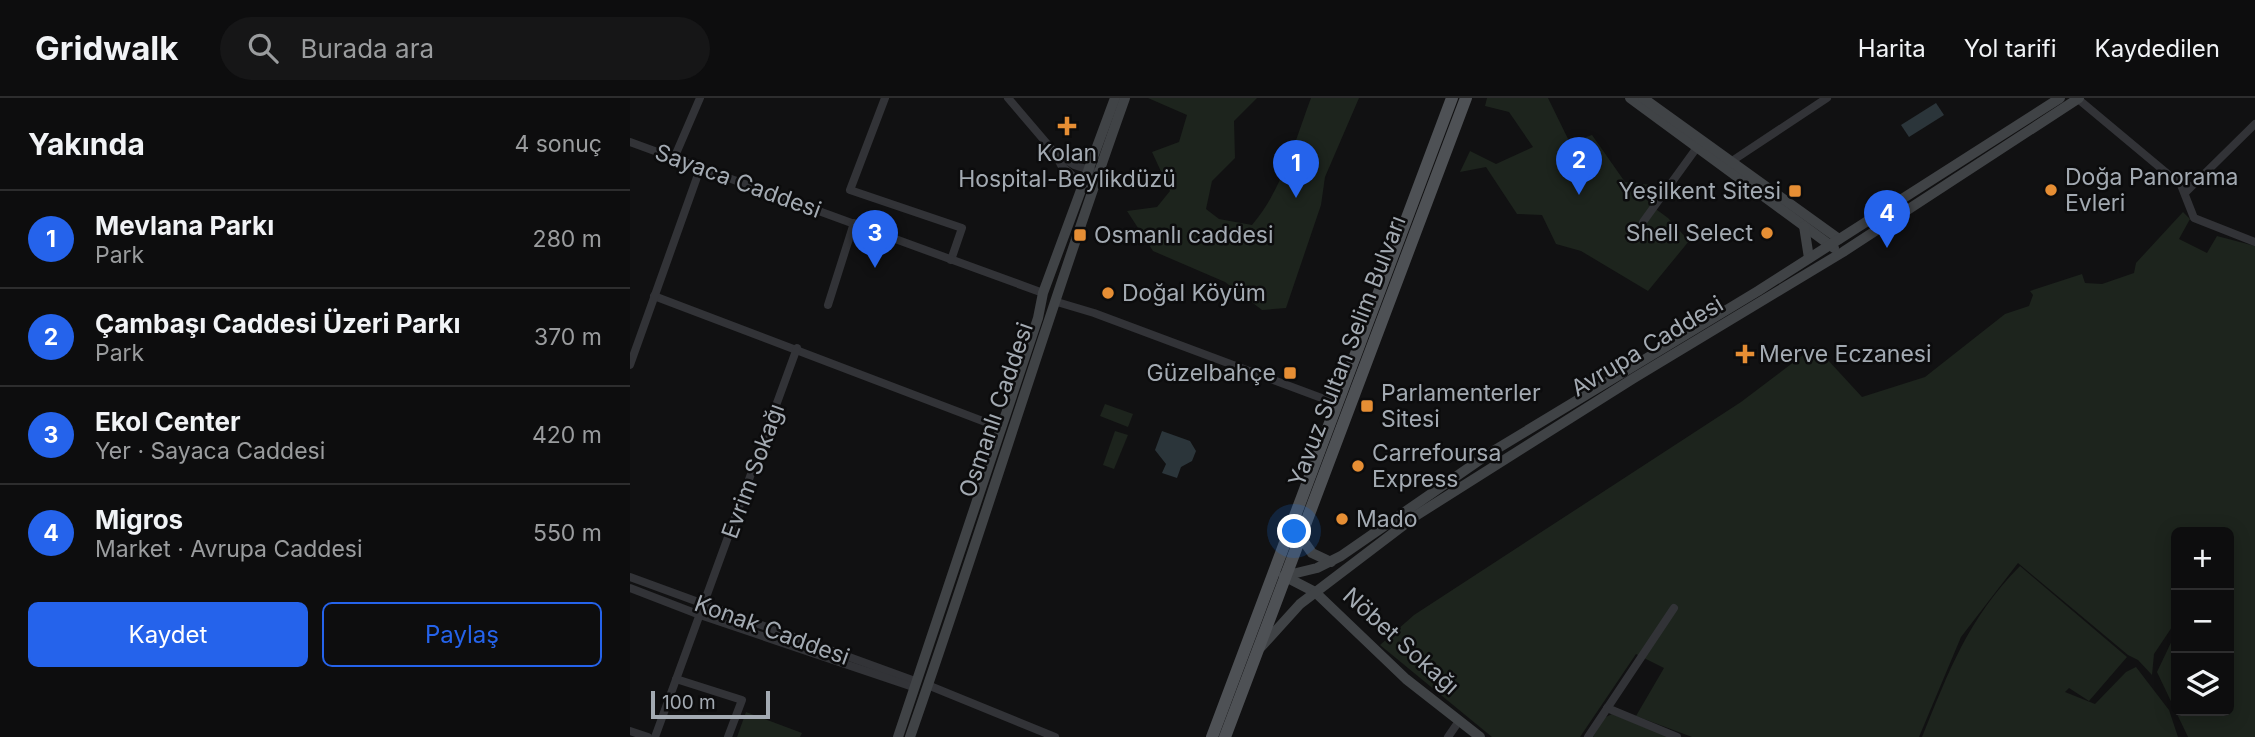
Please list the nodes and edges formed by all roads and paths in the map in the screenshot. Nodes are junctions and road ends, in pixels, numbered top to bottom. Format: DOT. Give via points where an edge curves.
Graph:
graph roads {
  1 [pos="700,98"];
  2 [pos="886,98"];
  3 [pos="1008,98"];
  4 [pos="1115,98"];
  5 [pos="1125,98"];
  6 [pos="1452,98"];
  7 [pos="1466,98"];
  8 [pos="1630,98"];
  9 [pos="1643,98"];
  10 [pos="1827,98"];
  11 [pos="2060,98"];
  12 [pos="2078,99"];
  13 [pos="2255,124"];
  14 [pos="630,142"];
  15 [pos="1698,146"];
  16 [pos="1055,152"];
  17 [pos="675,156"];
  18 [pos="1732,161"];
  19 [pos="701,166"];
  20 [pos="1093,171"];
  21 [pos="1087,189"];
  22 [pos="2185,193"];
  23 [pos="1643,222"];
  24 [pos="854,223"];
  25 [pos="1804,226"];
  26 [pos="1835,242"];
  27 [pos="2255,242"];
  28 [pos="1843,252"];
  29 [pos="1809,258"];
  30 [pos="951,260"];
  31 [pos="1043,295"];
  32 [pos="654,296"];
  33 [pos="1057,301"];
  34 [pos="828,305"];
  35 [pos="797,348"];
  36 [pos="630,365"];
  37 [pos="1344,401"];
  38 [pos="1001,428"];
  39 [pos="1300,536"];
  40 [pos="1331,562"];
  41 [pos="1279,574"];
  42 [pos="630,577"];
  43 [pos="630,587"];
  44 [pos="1315,592"];
  45 [pos="704,604"];
  46 [pos="1674,608"];
  47 [pos="700,615"];
  48 [pos="1256,653"];
  49 [pos="676,678"];
  50 [pos="914,684"];
  51 [pos="930,686"];
  52 [pos="1607,708"];
  53 [pos="1460,721"];
  54 [pos="630,731"];
  55 [pos="648,737"];
  56 [pos="655,737"];
  57 [pos="728,737"];
  58 [pos="898,737"];
  59 [pos="910,737"];
  60 [pos="1055,737"];
  61 [pos="1212,737"];
  62 [pos="1225,737"];
  63 [pos="1448,737"];
  64 [pos="1480,737"];
  65 [pos="1588,737"];
  66 [pos="1678,737"];
  1 -- 17 [label="street"];
  2 -- 30 [label="street" via="850,190 962,228"];
  3 -- 16 [label="street"];
  4 -- 20 [label="main road, Osmanlı Caddesi"];
  5 -- 20 [label="main road, Osmanlı Caddesi"];
  6 -- 37 [label="main road, Yavuz Sultan Selim Bulvarı"];
  7 -- 37 [label="main road, Yavuz Sultan Selim Bulvarı"];
  8 -- 15 [label="main road"];
  9 -- 18 [label="main road"];
  10 -- 18 [label="street"];
  11 -- 26 [label="main road, Avrupa Caddesi"];
  12 -- 22 [label="street"];
  12 -- 28 [label="main road, Avrupa Caddesi"];
  13 -- 22 [label="street"];
  14 -- 17 [label="street, Sayaca Caddesi"];
  15 -- 23 [label="street"];
  15 -- 25 [label="main road"];
  16 -- 20 [label="street"];
  16 -- 21 [label="street" via="1061,165"];
  17 -- 19 [label="street, Sayaca Caddesi"];
  18 -- 26 [label="main road"];
  19 -- 24 [label="street, Sayaca Caddesi"];
  19 -- 32 [label="street"];
  20 -- 21 [label="main road, Osmanlı Caddesi"];
  21 -- 31 [label="main road, Osmanlı Caddesi"];
  21 -- 33 [label="main road, Osmanlı Caddesi"];
  22 -- 27 [label="street" via="2194,218"];
  24 -- 30 [label="street, Sayaca Caddesi"];
  24 -- 34 [label="street"];
  25 -- 26 [label="main road"];
  25 -- 29 [label="main road"];
  26 -- 28 [label="main road"];
  26 -- 29 [label="main road, Avrupa Caddesi"];
  28 -- 44 [label="main road, Avrupa Caddesi" via="1461,485"];
  29 -- 40 [label="main road, Avrupa Caddesi" via="1490,453"];
  30 -- 31 [label="street, Sayaca Caddesi"];
  31 -- 33 [label="main road" via="1045,305"];
  31 -- 38 [label="main road, Osmanlı Caddesi"];
  32 -- 35 [label="street"];
  32 -- 36 [label="street"];
  33 -- 37 [label="street"];
  33 -- 51 [label="main road, Osmanlı Caddesi" via="998,467"];
  35 -- 38 [label="street, Osmanlı Caddesi"];
  35 -- 45 [label="street, Evrim Sokağı"];
  37 -- 39 [label="main road, Yavuz Sultan Selim Bulvarı"];
  37 -- 41 [label="main road, Yavuz Sultan Selim Bulvarı"];
  38 -- 50 [label="main road, Osmanlı Caddesi"];
  39 -- 40 [label="main road" via="1312,553"];
  39 -- 41 [label="main road, Yavuz Sultan Selim Bulvarı"];
  40 -- 41 [label="main road, Avrupa Caddesi"];
  41 -- 44 [label="main road, Nöbet Sokağı"];
  41 -- 48 [label="main road, Yavuz Sultan Selim Bulvarı"];
  41 -- 61 [label="main road, Yavuz Sultan Selim Bulvarı"];
  42 -- 45 [label="street, Konak Caddesi"];
  43 -- 47 [label="street, Konak Caddesi"];
  44 -- 48 [label="main road, Avrupa Caddesi"];
  44 -- 53 [label="main road, Nöbet Sokağı" via="1406,679"];
  45 -- 47 [label="street, Evrim Sokağı"];
  45 -- 50 [label="street, Konak Caddesi"];
  46 -- 52 [label="street"];
  47 -- 49 [label="street, Evrim Sokağı"];
  47 -- 50 [label="street, Konak Caddesi"];
  48 -- 62 [label="main road, Yavuz Sultan Selim Bulvarı"];
  49 -- 56 [label="street, Evrim Sokağı"];
  49 -- 57 [label="street" via="742,700"];
  50 -- 51 [label="main road" via="924,676"];
  50 -- 58 [label="main road, Osmanlı Caddesi"];
  51 -- 59 [label="main road, Osmanlı Caddesi"];
  51 -- 60 [label="street"];
  52 -- 65 [label="street"];
  52 -- 66 [label="street"];
  53 -- 63 [label="street, Nöbet Sokağı"];
  53 -- 64 [label="main road, Nöbet Sokağı"];
  54 -- 55 [label="street"];
}
